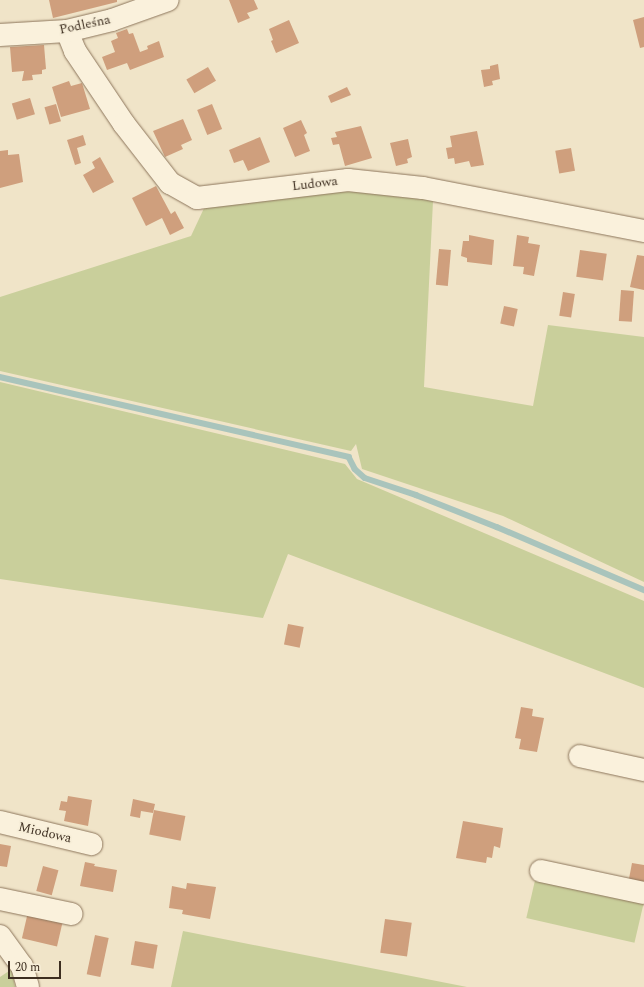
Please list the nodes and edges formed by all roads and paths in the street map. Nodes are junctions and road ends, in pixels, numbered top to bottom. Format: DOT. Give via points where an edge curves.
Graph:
graph roads {
  1 [pos="168,0"];
  2 [pos="67,31"];
  3 [pos="0,35"];
  4 [pos="644,231"];
  5 [pos="580,756"];
  6 [pos="644,770"];
  7 [pos="0,822"];
  8 [pos="91,844"];
  9 [pos="541,871"];
  10 [pos="644,892"];
  11 [pos="0,899"];
  12 [pos="71,914"];
  13 [pos="0,936"];
  14 [pos="28,987"];
  1 -- 2 [label="street, Podleśna" via="112,20"];
  2 -- 3 [label="street, Podleśna"];
  2 -- 4 [label="street, Ludowa" via="75,51 124,124 170,182 197,198 348,180 423,188"];
  5 -- 6 [label="street"];
  7 -- 8 [label="street, Miodowa"];
  9 -- 10 [label="street"];
  11 -- 12 [label="street"];
  13 -- 14 [label="street" via="22,966"];
}
